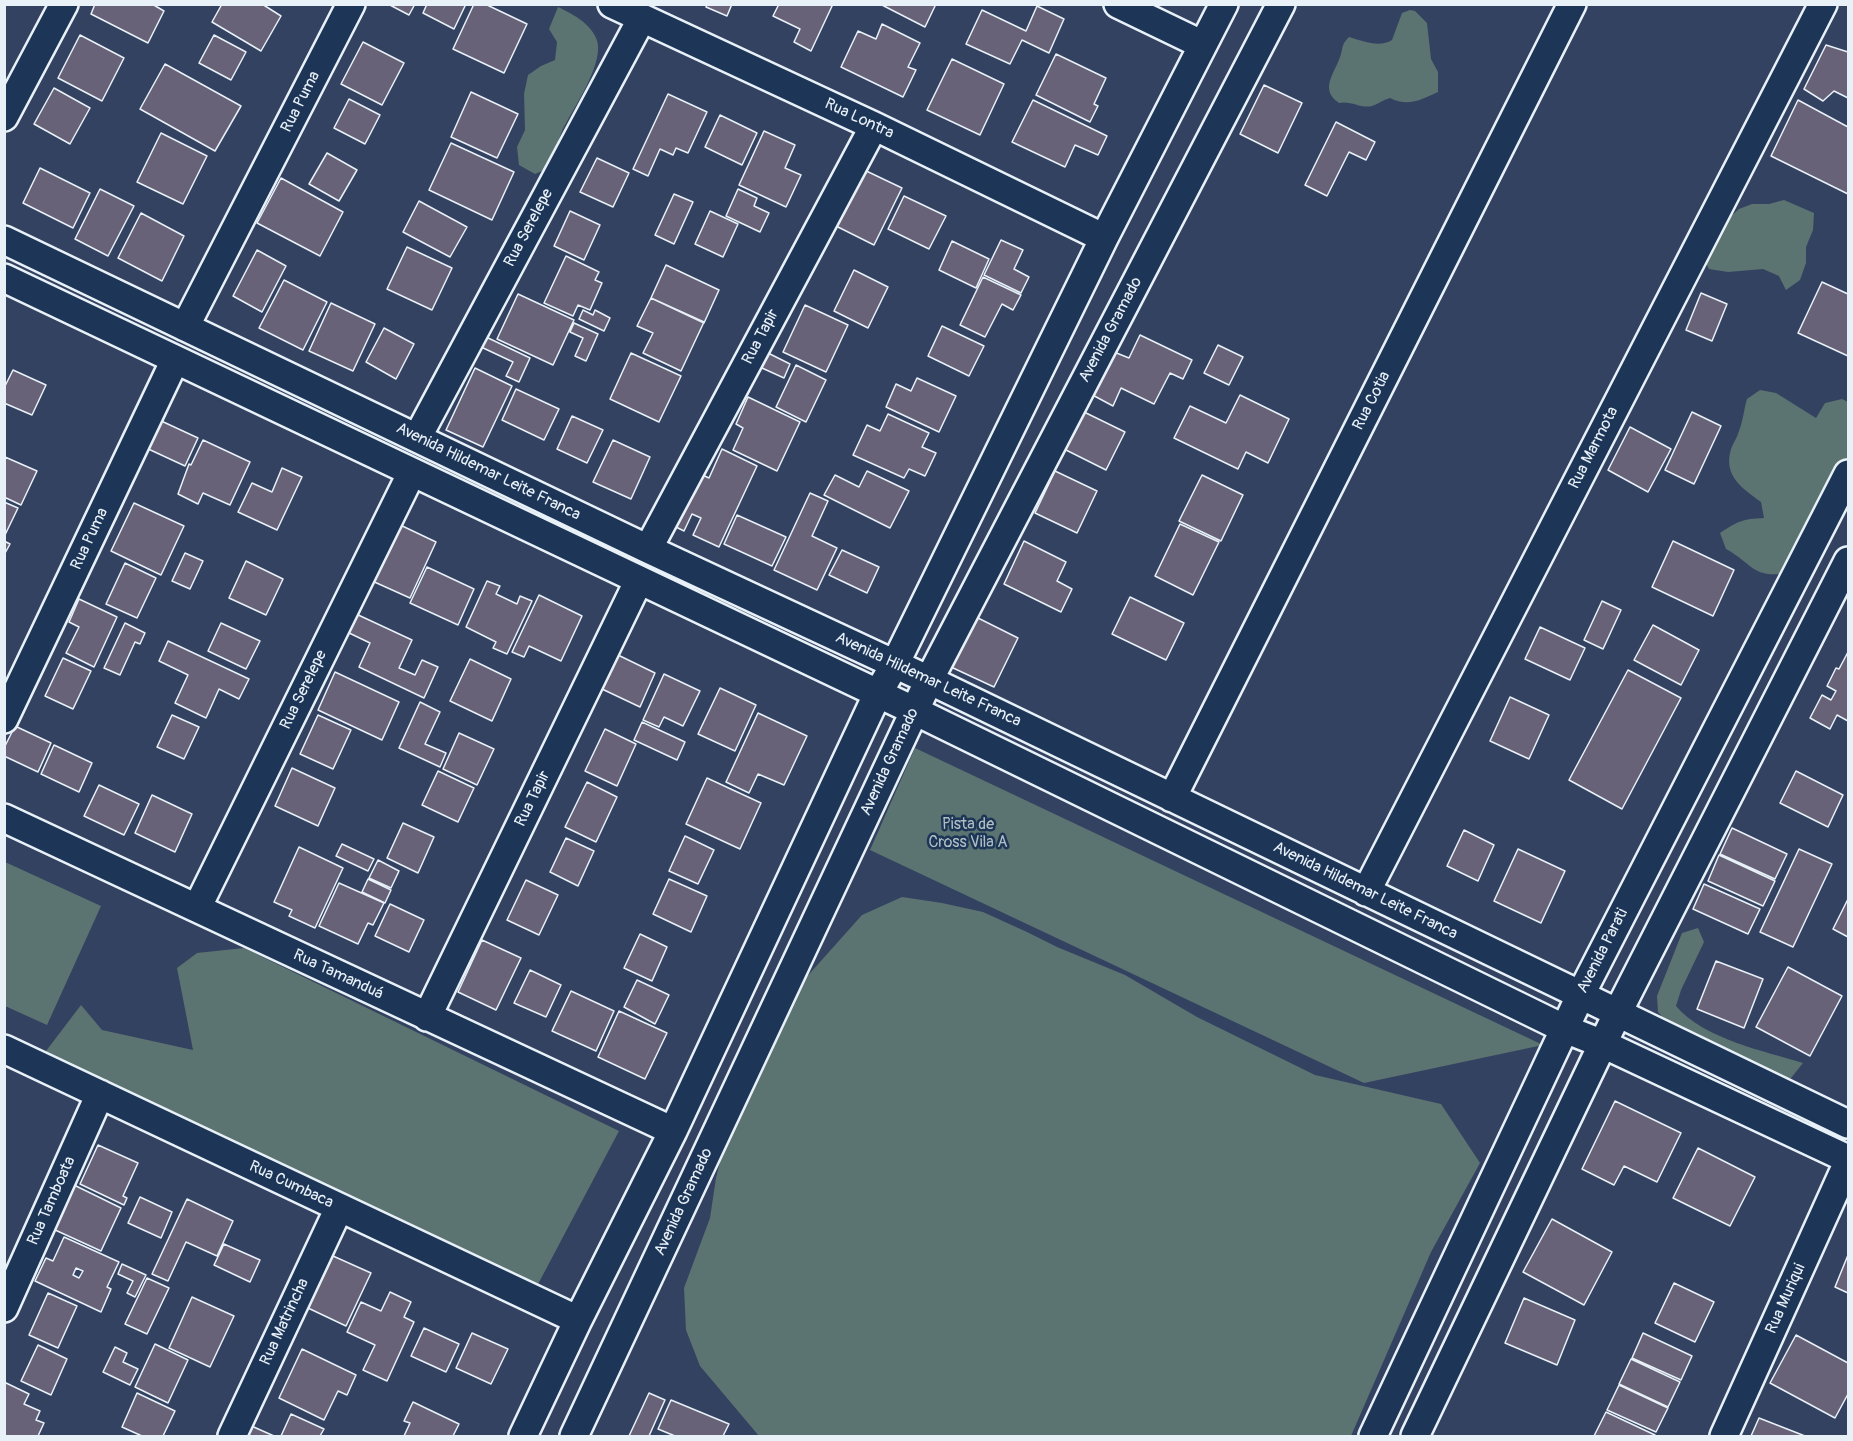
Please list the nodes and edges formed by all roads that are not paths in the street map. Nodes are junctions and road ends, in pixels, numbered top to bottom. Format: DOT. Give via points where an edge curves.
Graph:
graph roads {
  1 [pos="64,4"];
  2 [pos="351,4"];
  3 [pos="612,4"];
  4 [pos="1118,4"];
  5 [pos="1224,4"];
  6 [pos="1281,4"];
  7 [pos="1572,4"];
  8 [pos="1823,4"];
  9 [pos="642,18"];
  10 [pos="1203,45"];
  11 [pos="4,117"];
  12 [pos="874,126"];
  13 [pos="1104,238"];
  14 [pos="4,240"];
  15 [pos="4,278"];
  16 [pos="185,327"];
  17 [pos="175,360"];
  18 [pos="417,438"];
  19 [pos="411,472"];
  20 [pos="1848,474"];
  21 [pos="648,549"];
  22 [pos="1845,577"];
  23 [pos="639,580"];
  24 [pos="895,664"];
  25 [pos="929,680"];
  26 [pos="878,694"];
  27 [pos="915,711"];
  28 [pos="4,718"];
  29 [pos="1172,798"];
  30 [pos="4,818"];
  31 [pos="1366,891"];
  32 [pos="197,908"];
  33 [pos="1581,994"];
  34 [pos="1618,1012"];
  35 [pos="427,1017"];
  36 [pos="1565,1029"];
  37 [pos="1603,1044"];
  38 [pos="4,1048"];
  39 [pos="100,1094"];
  40 [pos="1848,1125"];
  41 [pos="673,1131"];
  42 [pos="1848,1160"];
  43 [pos="339,1208"];
  44 [pos="4,1308"];
  45 [pos="578,1320"];
  46 [pos="232,1437"];
  47 [pos="522,1437"];
  48 [pos="573,1437"];
  49 [pos="1373,1437"];
  50 [pos="1415,1437"];
  51 [pos="1724,1437"];
  1 -- 11 [label="street"];
  2 -- 16 [label="street, Rua Puma"];
  3 -- 9 [label="street, Rua Lontra"];
  4 -- 10 [label="street"];
  5 -- 10 [label="street"];
  6 -- 25 [label="street, Avenida Gramado"];
  7 -- 29 [label="street, Rua Cotia"];
  8 -- 31 [label="street, Rua Marmota"];
  9 -- 12 [label="street, Rua Lontra"];
  9 -- 18 [label="street, Rua Serelepe"];
  10 -- 13 [label="street"];
  12 -- 13 [label="street, Rua Lontra"];
  12 -- 21 [label="street, Rua Tapir"];
  13 -- 24 [label="street"];
  14 -- 16 [label="street, Avenida Hildemar Leite Franca"];
  15 -- 17 [label="street, Avenida Hildemar Leite Franca"];
  16 -- 18 [label="street, Avenida Hildemar Leite Franca"];
  17 -- 19 [label="street, Avenida Hildemar Leite Franca"];
  17 -- 28 [label="street, Rua Puma"];
  18 -- 21 [label="street, Avenida Hildemar Leite Franca"];
  19 -- 23 [label="street, Avenida Hildemar Leite Franca"];
  19 -- 32 [label="street, Rua Serelepe"];
  20 -- 33 [label="street, Avenida Parati"];
  21 -- 24 [label="street, Avenida Hildemar Leite Franca"];
  22 -- 34 [label="street"];
  23 -- 26 [label="street, Avenida Hildemar Leite Franca"];
  23 -- 35 [label="street, Rua Tapir"];
  24 -- 25 [label="street, Avenida Hildemar Leite Franca"];
  24 -- 26 [label="street"];
  25 -- 27 [label="street, Avenida Gramado"];
  25 -- 29 [label="street, Avenida Hildemar Leite Franca"];
  26 -- 27 [label="street, Avenida Hildemar Leite Franca"];
  26 -- 41 [label="street"];
  27 -- 36 [label="street, Avenida Hildemar Leite Franca"];
  27 -- 48 [label="street, Avenida Gramado"];
  29 -- 31 [label="street, Avenida Hildemar Leite Franca"];
  30 -- 32 [label="street, Rua Tamanduá"];
  31 -- 33 [label="street, Avenida Hildemar Leite Franca"];
  32 -- 35 [label="street, Rua Tamanduá"];
  33 -- 34 [label="street, Avenida Hildemar Leite Franca"];
  33 -- 36 [label="street, Avenida Parati"];
  34 -- 37 [label="street"];
  34 -- 40 [label="street, Avenida Hildemar Leite Franca"];
  35 -- 41 [label="street, Rua Tamanduá"];
  36 -- 37 [label="street, Avenida Hildemar Leite Franca"];
  36 -- 49 [label="street, Avenida Parati"];
  37 -- 42 [label="street, Avenida Hildemar Leite Franca"];
  37 -- 50 [label="street"];
  38 -- 39 [label="street, Rua Cumbaca"];
  39 -- 43 [label="street, Rua Cumbaca"];
  39 -- 44 [label="street, Rua Tamboata"];
  41 -- 45 [label="street"];
  42 -- 51 [label="street, Rua Muriqui"];
  43 -- 45 [label="street, Rua Cumbaca"];
  43 -- 46 [label="street, Rua Matrincha"];
  45 -- 47 [label="street"];
}
